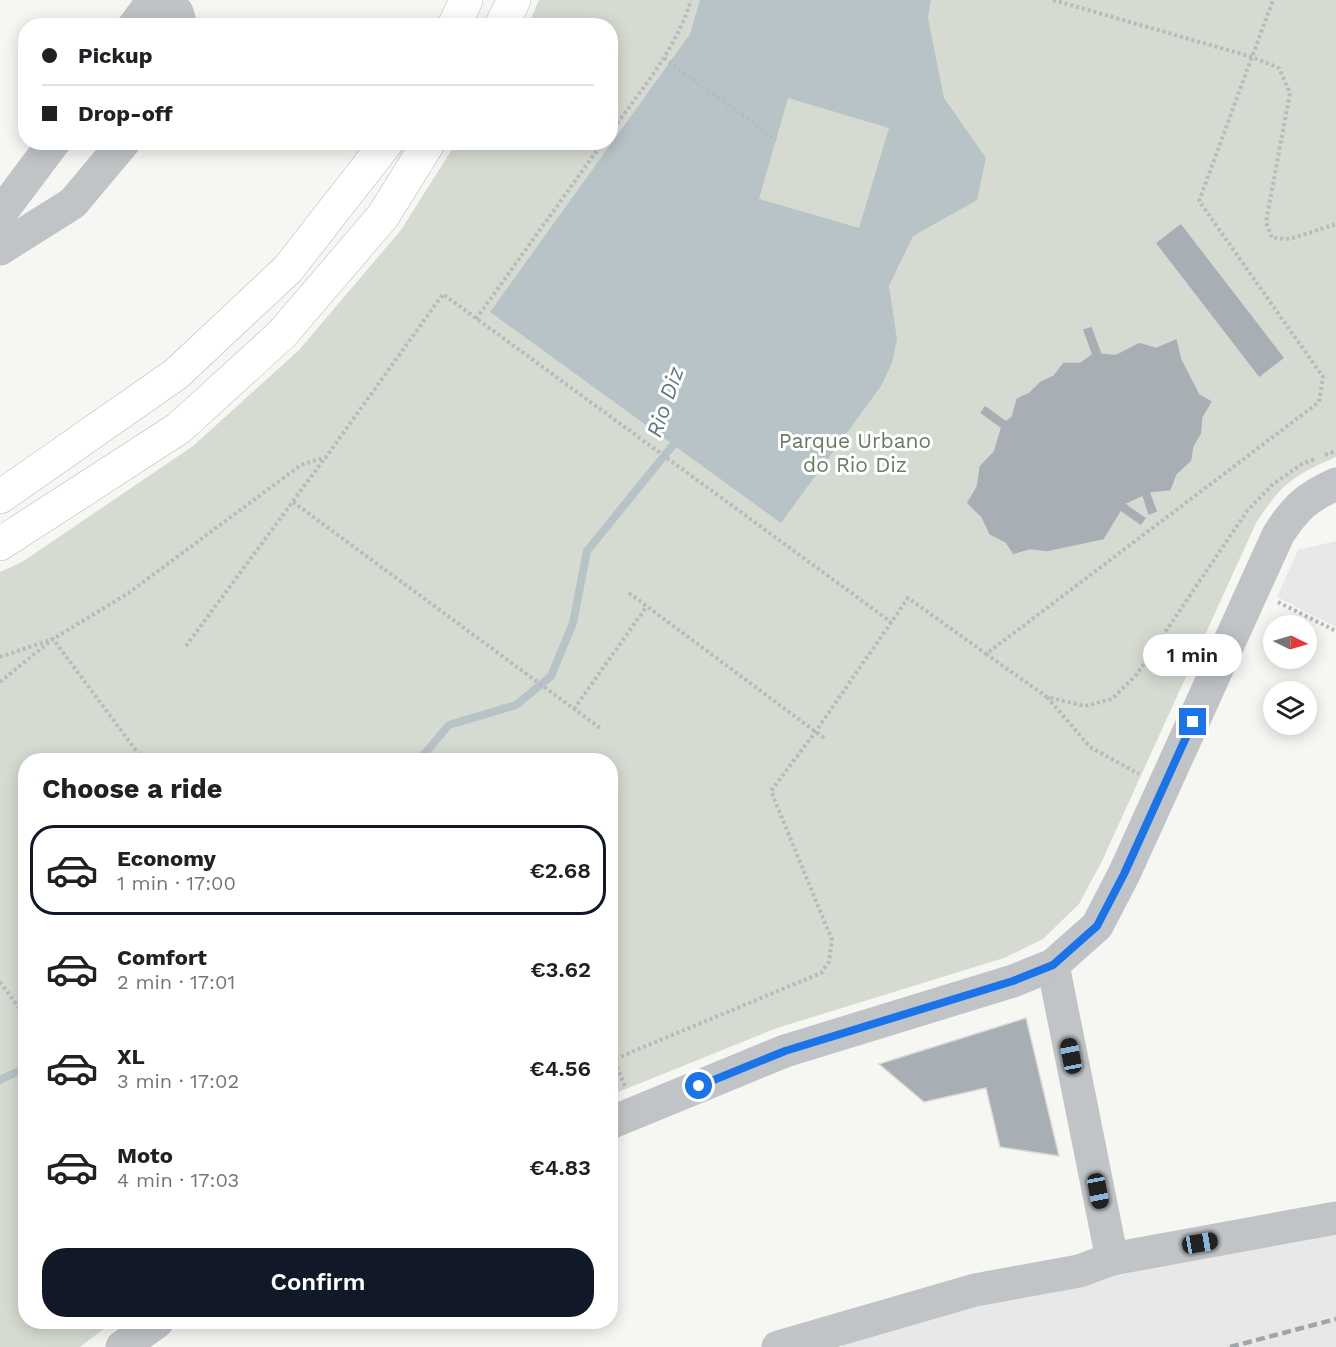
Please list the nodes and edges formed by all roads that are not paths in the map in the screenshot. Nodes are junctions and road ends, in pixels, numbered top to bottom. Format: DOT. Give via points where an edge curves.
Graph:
graph roads {
  1 [pos="466,0"];
  2 [pos="514,0"];
  3 [pos="184,12"];
  4 [pos="140,18"];
  5 [pos="458,18"];
  6 [pos="505,18"];
  7 [pos="48,150"];
  8 [pos="117,150"];
  9 [pos="381,150"];
  10 [pos="424,150"];
  11 [pos="0,214"];
  12 [pos="0,249"];
  13 [pos="1336,484"];
  14 [pos="0,497"];
  15 [pos="0,544"];
  16 [pos="1053,965"];
  17 [pos="623,1118"];
  18 [pos="1336,1218"];
  19 [pos="1112,1259"];
  20 [pos="147,1329"];
  21 [pos="122,1347"];
  22 [pos="777,1347"];
  1 -- 5 [label="highway"];
  2 -- 6 [label="highway"];
  3 -- 4 [label="street" via="145,11"];
  7 -- 11 [label="street"];
  8 -- 12 [label="street" via="73,203"];
  9 -- 14 [label="highway" via="288,269 177,374"];
  10 -- 15 [label="highway" via="383,216 282,334 179,428"];
  13 -- 16 [label="street" via="1314,494 1294,510 1278,535 1097,926"];
  16 -- 17 [label="street" via="1013,981 785,1051"];
  16 -- 19 [label="street"];
  18 -- 19 [label="street"];
  19 -- 22 [label="street" via="1079,1271 975,1290"];
  20 -- 21 [label="street"];
}
